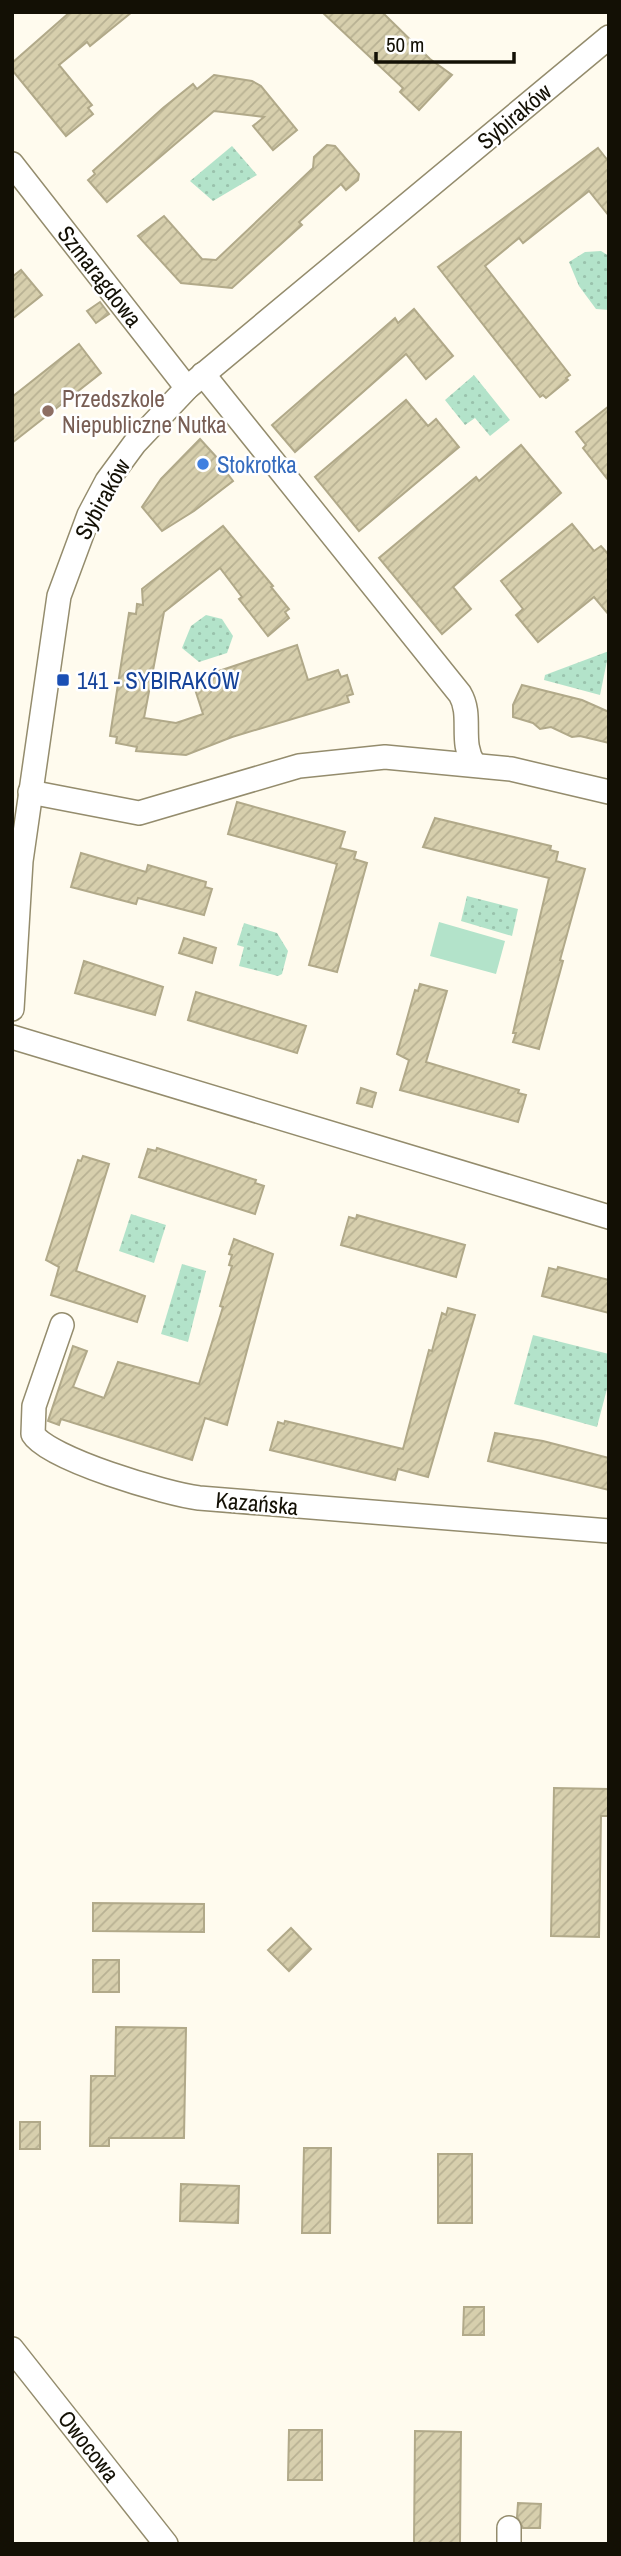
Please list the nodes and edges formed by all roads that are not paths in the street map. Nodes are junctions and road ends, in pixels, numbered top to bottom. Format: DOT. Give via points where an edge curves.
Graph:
graph roads {
  1 [pos="609,37"];
  2 [pos="12,164"];
  3 [pos="195,381"];
  4 [pos="465,738"];
  5 [pos="447,761"];
  6 [pos="474,764"];
  7 [pos="30,792"];
  8 [pos="609,792"];
  9 [pos="12,1009"];
  10 [pos="12,1037"];
  11 [pos="609,1217"];
  12 [pos="62,1325"];
  13 [pos="12,1431"];
  14 [pos="37,1441"];
  15 [pos="609,1531"];
  16 [pos="12,2349"];
  17 [pos="166,2544"];
  1 -- 3 [label="street, Sybiraków"];
  2 -- 3 [label="street, Szmaragdowa"];
  3 -- 4 [label="street, Szmaragdowa" via="460,694 466,711"];
  3 -- 7 [label="street, Sybiraków" via="121,460 73,552 59,596"];
  4 -- 5 [label="street"];
  4 -- 6 [label="street, Szmaragdowa"];
  5 -- 6 [label="street"];
  5 -- 7 [label="street" via="385,757 308,765 139,813"];
  6 -- 8 [label="street"];
  7 -- 9 [label="street, Sybiraków"];
  10 -- 11 [label="street"];
  12 -- 14 [label="street" via="34,1406 32,1426"];
  13 -- 14 [label="street, Kazańska"];
  14 -- 15 [label="street, Kazańska" via="174,1494"];
  16 -- 17 [label="street, Owocowa"];
}
